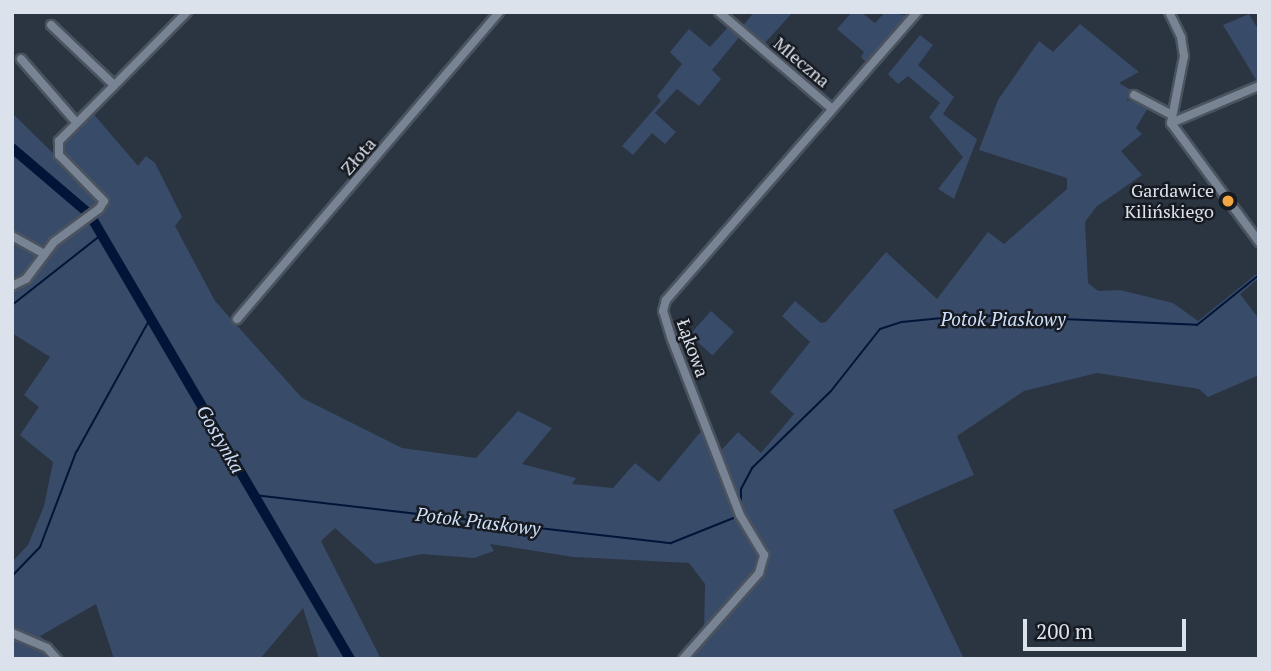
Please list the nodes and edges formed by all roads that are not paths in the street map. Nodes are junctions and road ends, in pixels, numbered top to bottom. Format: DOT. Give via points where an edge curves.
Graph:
graph roads {
  1 [pos="187,12"];
  2 [pos="499,12"];
  3 [pos="719,12"];
  4 [pos="917,12"];
  5 [pos="1169,12"];
  6 [pos="51,25"];
  7 [pos="20,59"];
  8 [pos="114,85"];
  9 [pos="1259,86"];
  10 [pos="1134,95"];
  11 [pos="832,109"];
  12 [pos="1170,119"];
  13 [pos="76,122"];
  14 [pos="12,236"];
  15 [pos="1259,242"];
  16 [pos="44,254"];
  17 [pos="12,286"];
  18 [pos="237,318"];
  19 [pos="12,633"];
  20 [pos="57,659"];
  21 [pos="683,659"];
  1 -- 8 [label="street"];
  2 -- 18 [label="street, Złota"];
  3 -- 11 [label="street, Mleczna"];
  4 -- 11 [label="street, Łąkowa"];
  5 -- 12 [label="street" via="1184,56"];
  6 -- 8 [label="street"];
  7 -- 13 [label="street"];
  8 -- 13 [label="street"];
  9 -- 12 [label="street"];
  10 -- 12 [label="street"];
  11 -- 21 [label="street, Łąkowa" via="665,303 666,325 740,515 764,555 759,573"];
  12 -- 15 [label="street"];
  13 -- 16 [label="street" via="59,141 58,149 104,201"];
  14 -- 16 [label="street"];
  16 -- 17 [label="street" via="26,279"];
  19 -- 20 [label="street" via="47,648"];
}
